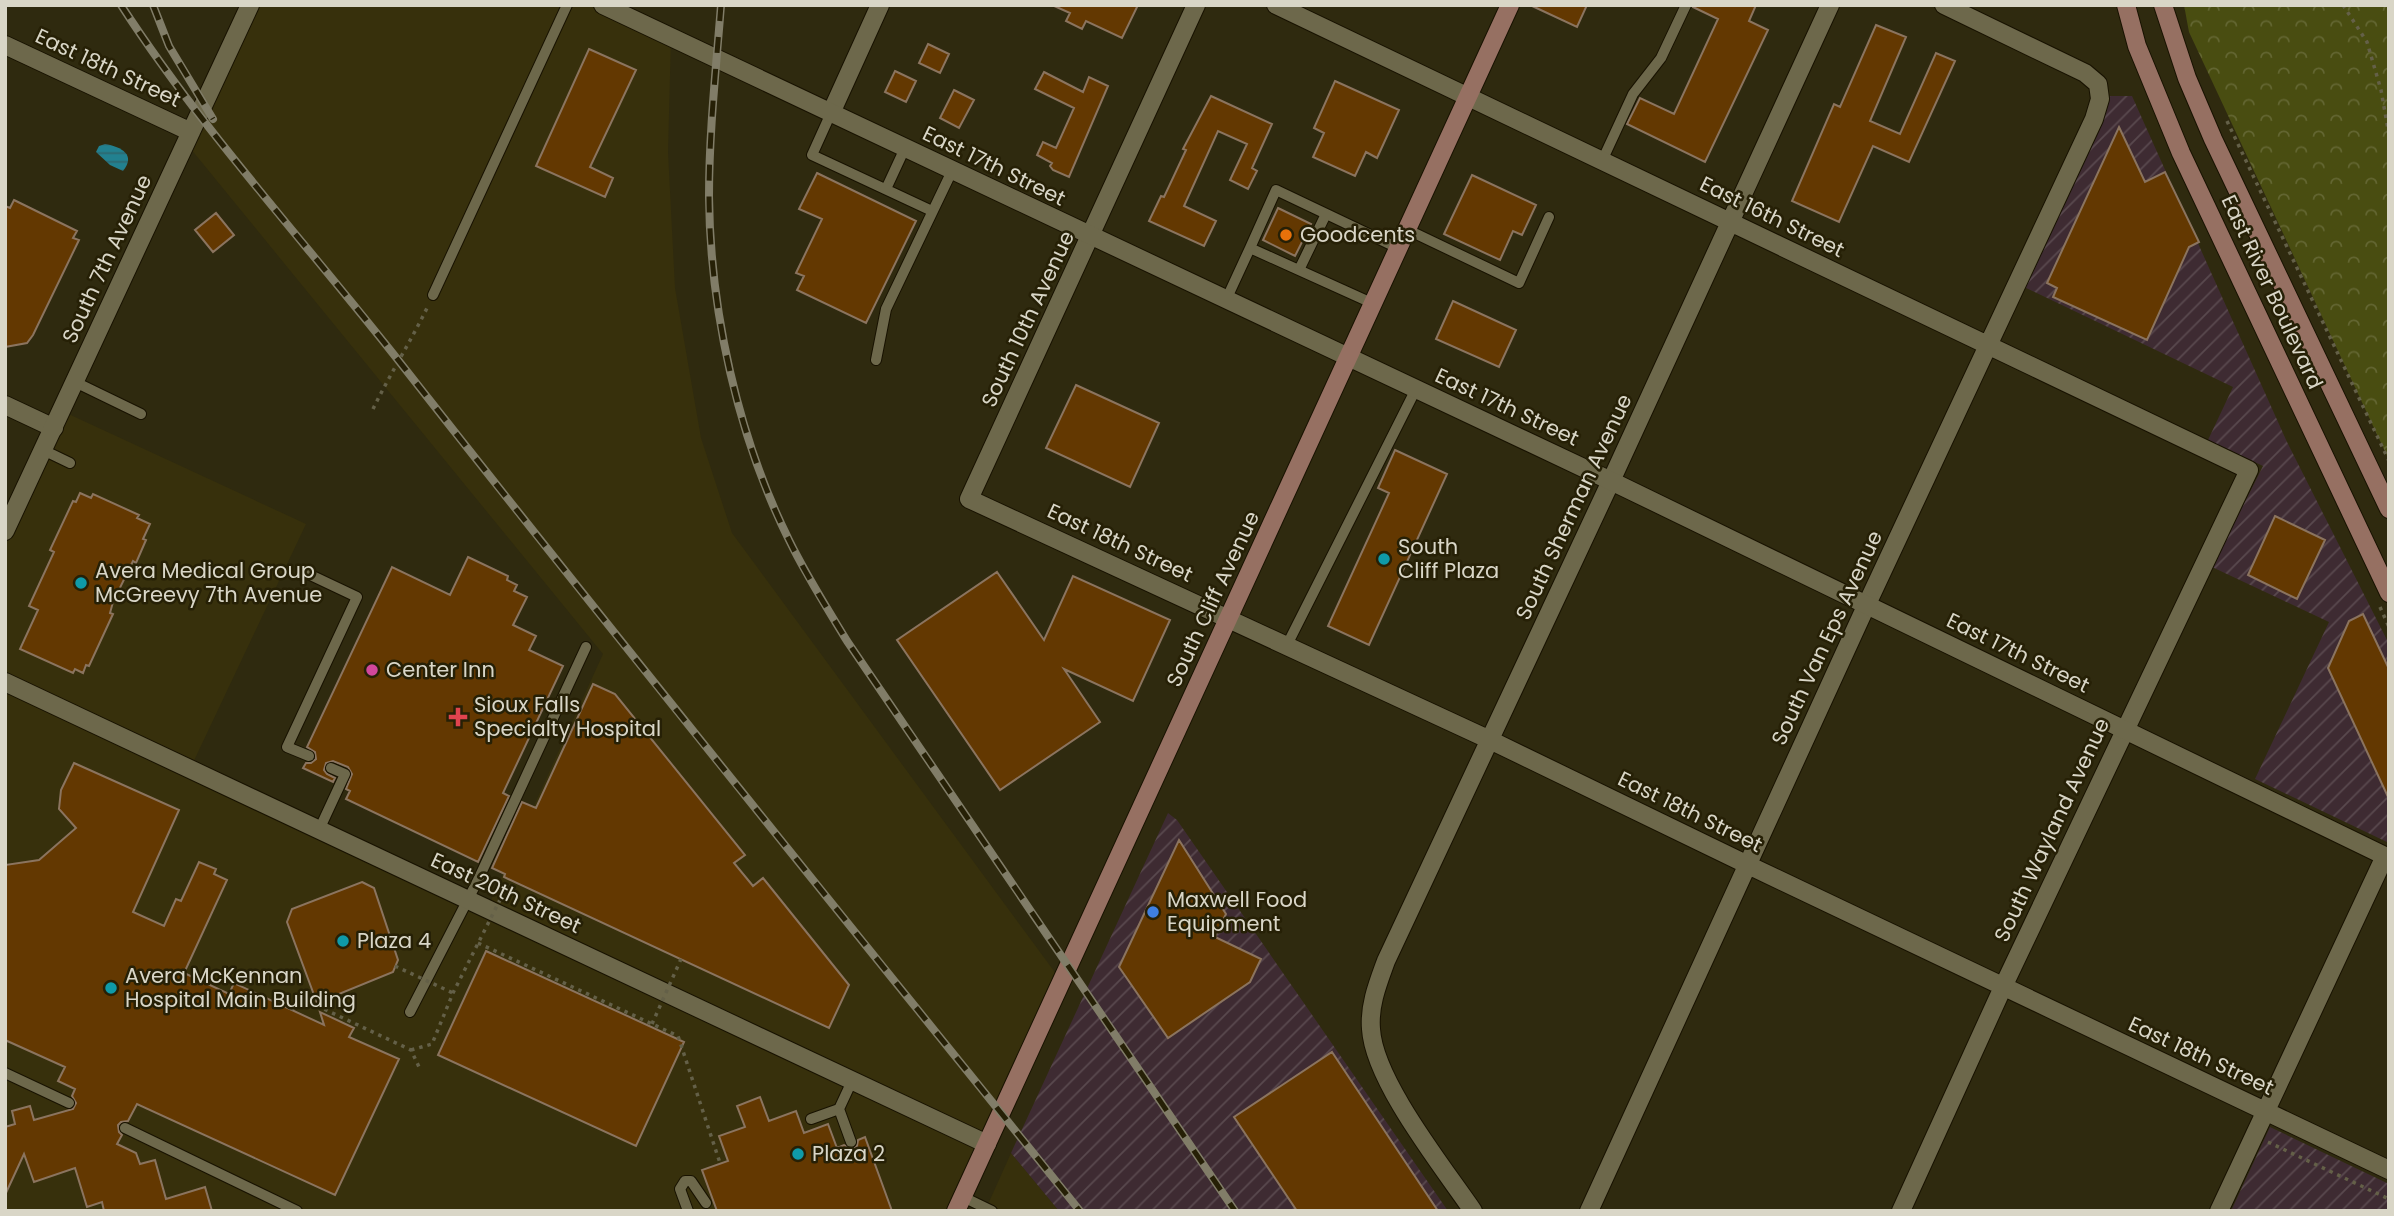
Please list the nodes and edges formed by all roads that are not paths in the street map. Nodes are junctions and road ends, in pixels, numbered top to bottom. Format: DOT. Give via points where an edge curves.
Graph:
graph roads {
  1 [pos="250,5"];
  2 [pos="567,5"];
  3 [pos="603,5"];
  4 [pos="880,5"];
  5 [pos="1196,5"];
  6 [pos="1276,5"];
  7 [pos="1510,5"];
  8 [pos="1686,5"];
  9 [pos="1830,5"];
  10 [pos="1944,5"];
  11 [pos="2126,5"];
  12 [pos="2163,5"];
  13 [pos="5,45"];
  14 [pos="1468,98"];
  15 [pos="831,113"];
  16 [pos="191,132"];
  17 [pos="905,148"];
  18 [pos="1602,161"];
  19 [pos="952,171"];
  20 [pos="886,189"];
  21 [pos="932,211"];
  22 [pos="1326,214"];
  23 [pos="1549,217"];
  24 [pos="1731,222"];
  25 [pos="1408,230"];
  26 [pos="1091,237"];
  27 [pos="1250,248"];
  28 [pos="1399,249"];
  29 [pos="1299,270"];
  30 [pos="433,295"];
  31 [pos="1226,300"];
  32 [pos="1374,304"];
  33 [pos="1989,348"];
  34 [pos="1350,358"];
  35 [pos="876,360"];
  36 [pos="75,382"];
  37 [pos="1416,389"];
  38 [pos="5,405"];
  39 [pos="141,414"];
  40 [pos="54,428"];
  41 [pos="43,450"];
  42 [pos="70,463"];
  43 [pos="2249,470"];
  44 [pos="1611,481"];
  45 [pos="969,499"];
  46 [pos="2389,509"];
  47 [pos="5,531"];
  48 [pos="302,571"];
  49 [pos="2389,593"];
  50 [pos="1867,604"];
  51 [pos="1229,618"];
  52 [pos="1287,645"];
  53 [pos="586,647"];
  54 [pos="5,682"];
  55 [pos="2124,730"];
  56 [pos="1490,740"];
  57 [pos="309,756"];
  58 [pos="331,768"];
  59 [pos="319,830"];
  60 [pos="2387,857"];
  61 [pos="1748,865"];
  62 [pos="466,899"];
  63 [pos="2003,987"];
  64 [pos="410,1012"];
  65 [pos="5,1073"];
  66 [pos="852,1081"];
  67 [pos="69,1103"];
  68 [pos="839,1109"];
  69 [pos="2265,1111"];
  70 [pos="811,1119"];
  71 [pos="125,1128"];
  72 [pos="851,1142"];
  73 [pos="987,1144"];
  74 [pos="2389,1170"];
  75 [pos="706,1203"];
  76 [pos="960,1204"];
  77 [pos="296,1211"];
  78 [pos="688,1211"];
  79 [pos="992,1211"];
  80 [pos="1473,1211"];
  81 [pos="1589,1211"];
  82 [pos="1901,1211"];
  83 [pos="2219,1211"];
  1 -- 16 [label="street, South 7th Avenue"];
  2 -- 30 [label="lane"];
  3 -- 15 [label="street, East 17th Street"];
  4 -- 15 [label="street"];
  5 -- 26 [label="street, South 10th Avenue"];
  6 -- 14 [label="street, East 16th Street"];
  7 -- 14 [label="main road, South Cliff Avenue"];
  8 -- 18 [label="lane" via="1661,58 1633,94"];
  9 -- 24 [label="street, South Sherman Avenue"];
  10 -- 33 [label="street, South Van Eps Avenue" via="2085,73 2098,84 2100,99"];
  11 -- 49 [label="main road, East River Boulevard" via="2141,57 2181,153"];
  12 -- 46 [label="main road, East River Boulevard" via="2213,139"];
  13 -- 16 [label="street, East 18th Street"];
  14 -- 18 [label="street, East 16th Street"];
  14 -- 25 [label="main road, South Cliff Avenue"];
  15 -- 17 [label="street, East 17th Street"];
  15 -- 20 [label="lane" via="812,155"];
  16 -- 36 [label="street, South 7th Avenue"];
  17 -- 19 [label="street, East 17th Street"];
  17 -- 20 [label="lane"];
  18 -- 24 [label="street, East 16th Street"];
  19 -- 21 [label="lane"];
  19 -- 26 [label="street, East 17th Street"];
  20 -- 21 [label="lane"];
  21 -- 35 [label="lane" via="886,309"];
  22 -- 27 [label="lane" via="1276,190"];
  22 -- 28 [label="lane"];
  22 -- 29 [label="lane"];
  23 -- 25 [label="lane" via="1519,283"];
  24 -- 33 [label="street, East 16th Street"];
  24 -- 44 [label="street, South Sherman Avenue"];
  25 -- 28 [label="main road, South Cliff Avenue"];
  26 -- 31 [label="street, East 17th Street"];
  26 -- 45 [label="street, South 10th Avenue"];
  27 -- 29 [label="lane"];
  27 -- 31 [label="lane"];
  28 -- 32 [label="main road, South Cliff Avenue"];
  29 -- 32 [label="lane"];
  31 -- 34 [label="street, East 17th Street"];
  32 -- 34 [label="main road, South Cliff Avenue"];
  33 -- 43 [label="street, East 16th Street"];
  33 -- 50 [label="street, South Van Eps Avenue"];
  34 -- 37 [label="street, East 17th Street"];
  34 -- 51 [label="main road, South Cliff Avenue"];
  36 -- 39 [label="lane"];
  36 -- 40 [label="street, South 7th Avenue"];
  37 -- 44 [label="street, East 17th Street"];
  37 -- 52 [label="lane"];
  38 -- 40 [label="street"];
  40 -- 41 [label="street, South 7th Avenue"];
  41 -- 42 [label="lane"];
  41 -- 47 [label="street, South 7th Avenue"];
  43 -- 55 [label="street, South Wayland Avenue"];
  44 -- 50 [label="street, East 17th Street"];
  44 -- 56 [label="street, South Sherman Avenue"];
  45 -- 51 [label="street, East 18th Street"];
  48 -- 57 [label="lane" via="357,597 287,747"];
  50 -- 55 [label="street, East 17th Street"];
  50 -- 61 [label="street, South Van Eps Avenue"];
  51 -- 52 [label="street, East 18th Street"];
  51 -- 73 [label="main road, South Cliff Avenue"];
  52 -- 56 [label="street, East 18th Street"];
  53 -- 62 [label="lane"];
  54 -- 59 [label="street, East 20th Street"];
  55 -- 60 [label="street, East 17th Street"];
  55 -- 63 [label="street, South Wayland Avenue"];
  56 -- 61 [label="street, East 18th Street"];
  56 -- 80 [label="street, South Sherman Avenue" via="1386,961 1373,997 1371,1030 1390,1086"];
  58 -- 59 [label="lane" via="345,774"];
  59 -- 62 [label="street, East 20th Street"];
  60 -- 69 [label="street"];
  61 -- 63 [label="street, East 18th Street"];
  61 -- 81 [label="street, South Van Eps Avenue"];
  62 -- 64 [label="lane"];
  62 -- 66 [label="street, East 20th Street"];
  63 -- 69 [label="street, East 18th Street"];
  63 -- 82 [label="street, South Wayland Avenue"];
  65 -- 67 [label="lane"];
  66 -- 68 [label="lane"];
  66 -- 73 [label="street, East 20th Street"];
  68 -- 70 [label="lane"];
  68 -- 72 [label="lane"];
  69 -- 74 [label="street, East 18th Street"];
  69 -- 83 [label="street"];
  71 -- 77 [label="lane"];
  73 -- 76 [label="main road, South Cliff Avenue"];
  75 -- 78 [label="lane" via="691,1181 685,1181 680,1189"];
  76 -- 79 [label="lane"];
}
